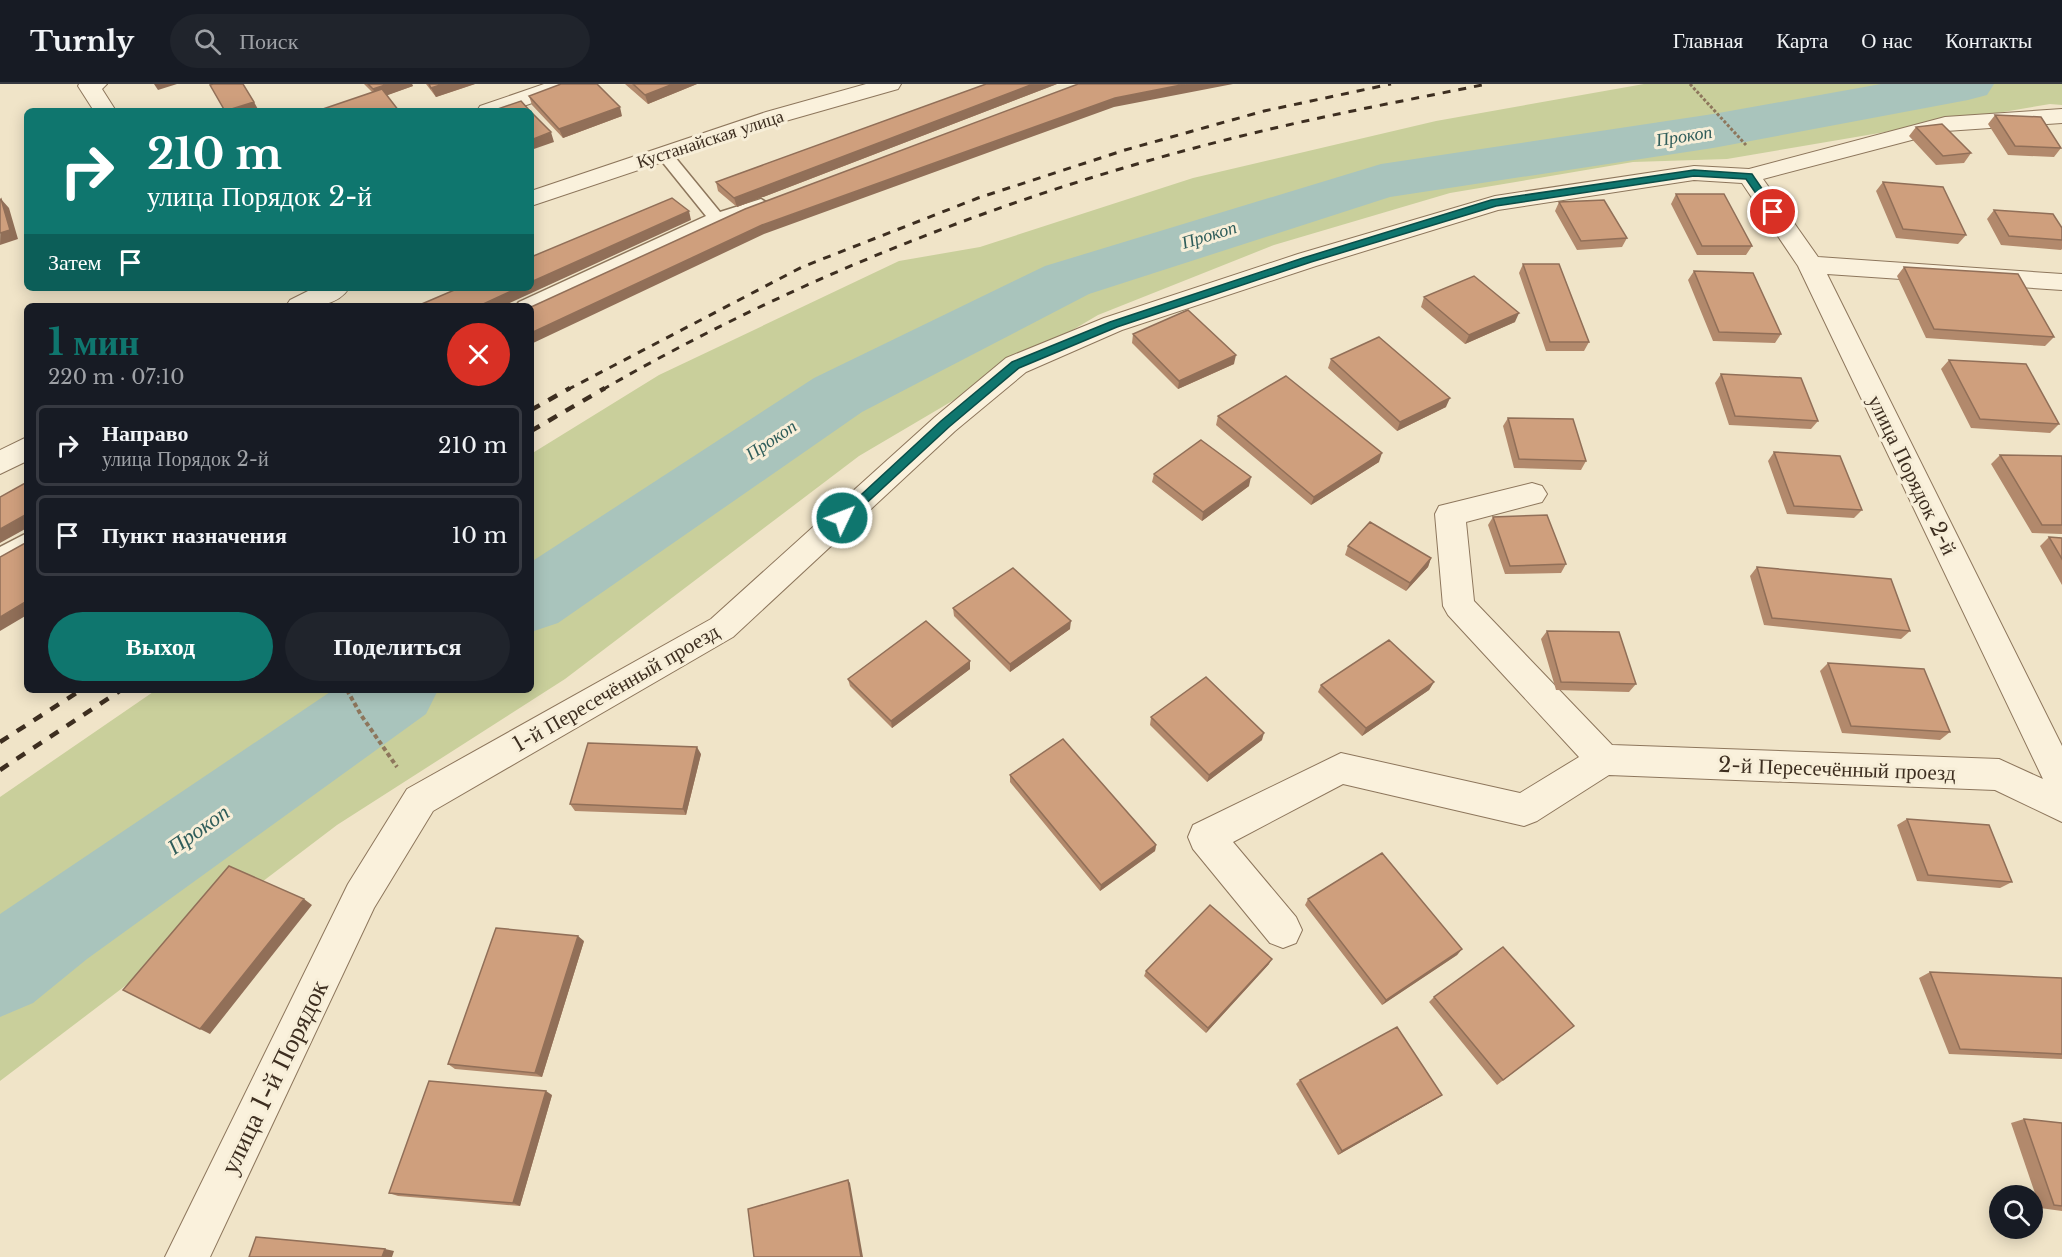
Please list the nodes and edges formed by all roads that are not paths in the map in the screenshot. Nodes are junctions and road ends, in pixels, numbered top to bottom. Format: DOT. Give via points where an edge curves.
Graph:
graph roads {
  1 [pos="565,84"];
  2 [pos="890,84"];
  3 [pos="92,85"];
  4 [pos="104,108"];
  5 [pos="497,108"];
  6 [pos="2062,116"];
  7 [pos="664,154"];
  8 [pos="1749,176"];
  9 [pos="782,197"];
  10 [pos="534,198"];
  11 [pos="716,218"];
  12 [pos="1810,265"];
  13 [pos="2062,282"];
  14 [pos="330,291"];
  15 [pos="305,303"];
  16 [pos="532,303"];
  17 [pos="24,450"];
  18 [pos="0,463"];
  19 [pos="1532,494"];
  20 [pos="24,543"];
  21 [pos="0,557"];
  22 [pos="1604,760"];
  23 [pos="2062,782"];
  24 [pos="2062,806"];
  25 [pos="361,896"];
  26 [pos="1283,930"];
  27 [pos="187,1257"];
  1 -- 5 [label="street"];
  2 -- 7 [label="street, Кустанайская улица"];
  3 -- 4 [label="street"];
  6 -- 8 [label="street, 1-й Пересечённый проезд" via="1945,124"];
  7 -- 10 [label="street, Кустанайская улица"];
  7 -- 11 [label="lane"];
  8 -- 12 [label="street, улица Порядок 2-й"];
  8 -- 25 [label="street, 1-й Пересечённый проезд" via="1694,173 1495,203 1113,324 1016,365 945,424 722,628 420,800"];
  9 -- 11 [label="lane"];
  11 -- 16 [label="lane"];
  12 -- 13 [label="street"];
  12 -- 23 [label="street, улица Порядок 2-й"];
  14 -- 15 [label="street"];
  17 -- 18 [label="street"];
  19 -- 22 [label="street" via="1450,514 1459,606"];
  20 -- 21 [label="lane"];
  22 -- 24 [label="street, 2-й Пересечённый проезд" via="1999,775"];
  22 -- 26 [label="street" via="1524,810 1341,768 1206,837"];
  25 -- 27 [label="street, улица 1-й Порядок"];
}
